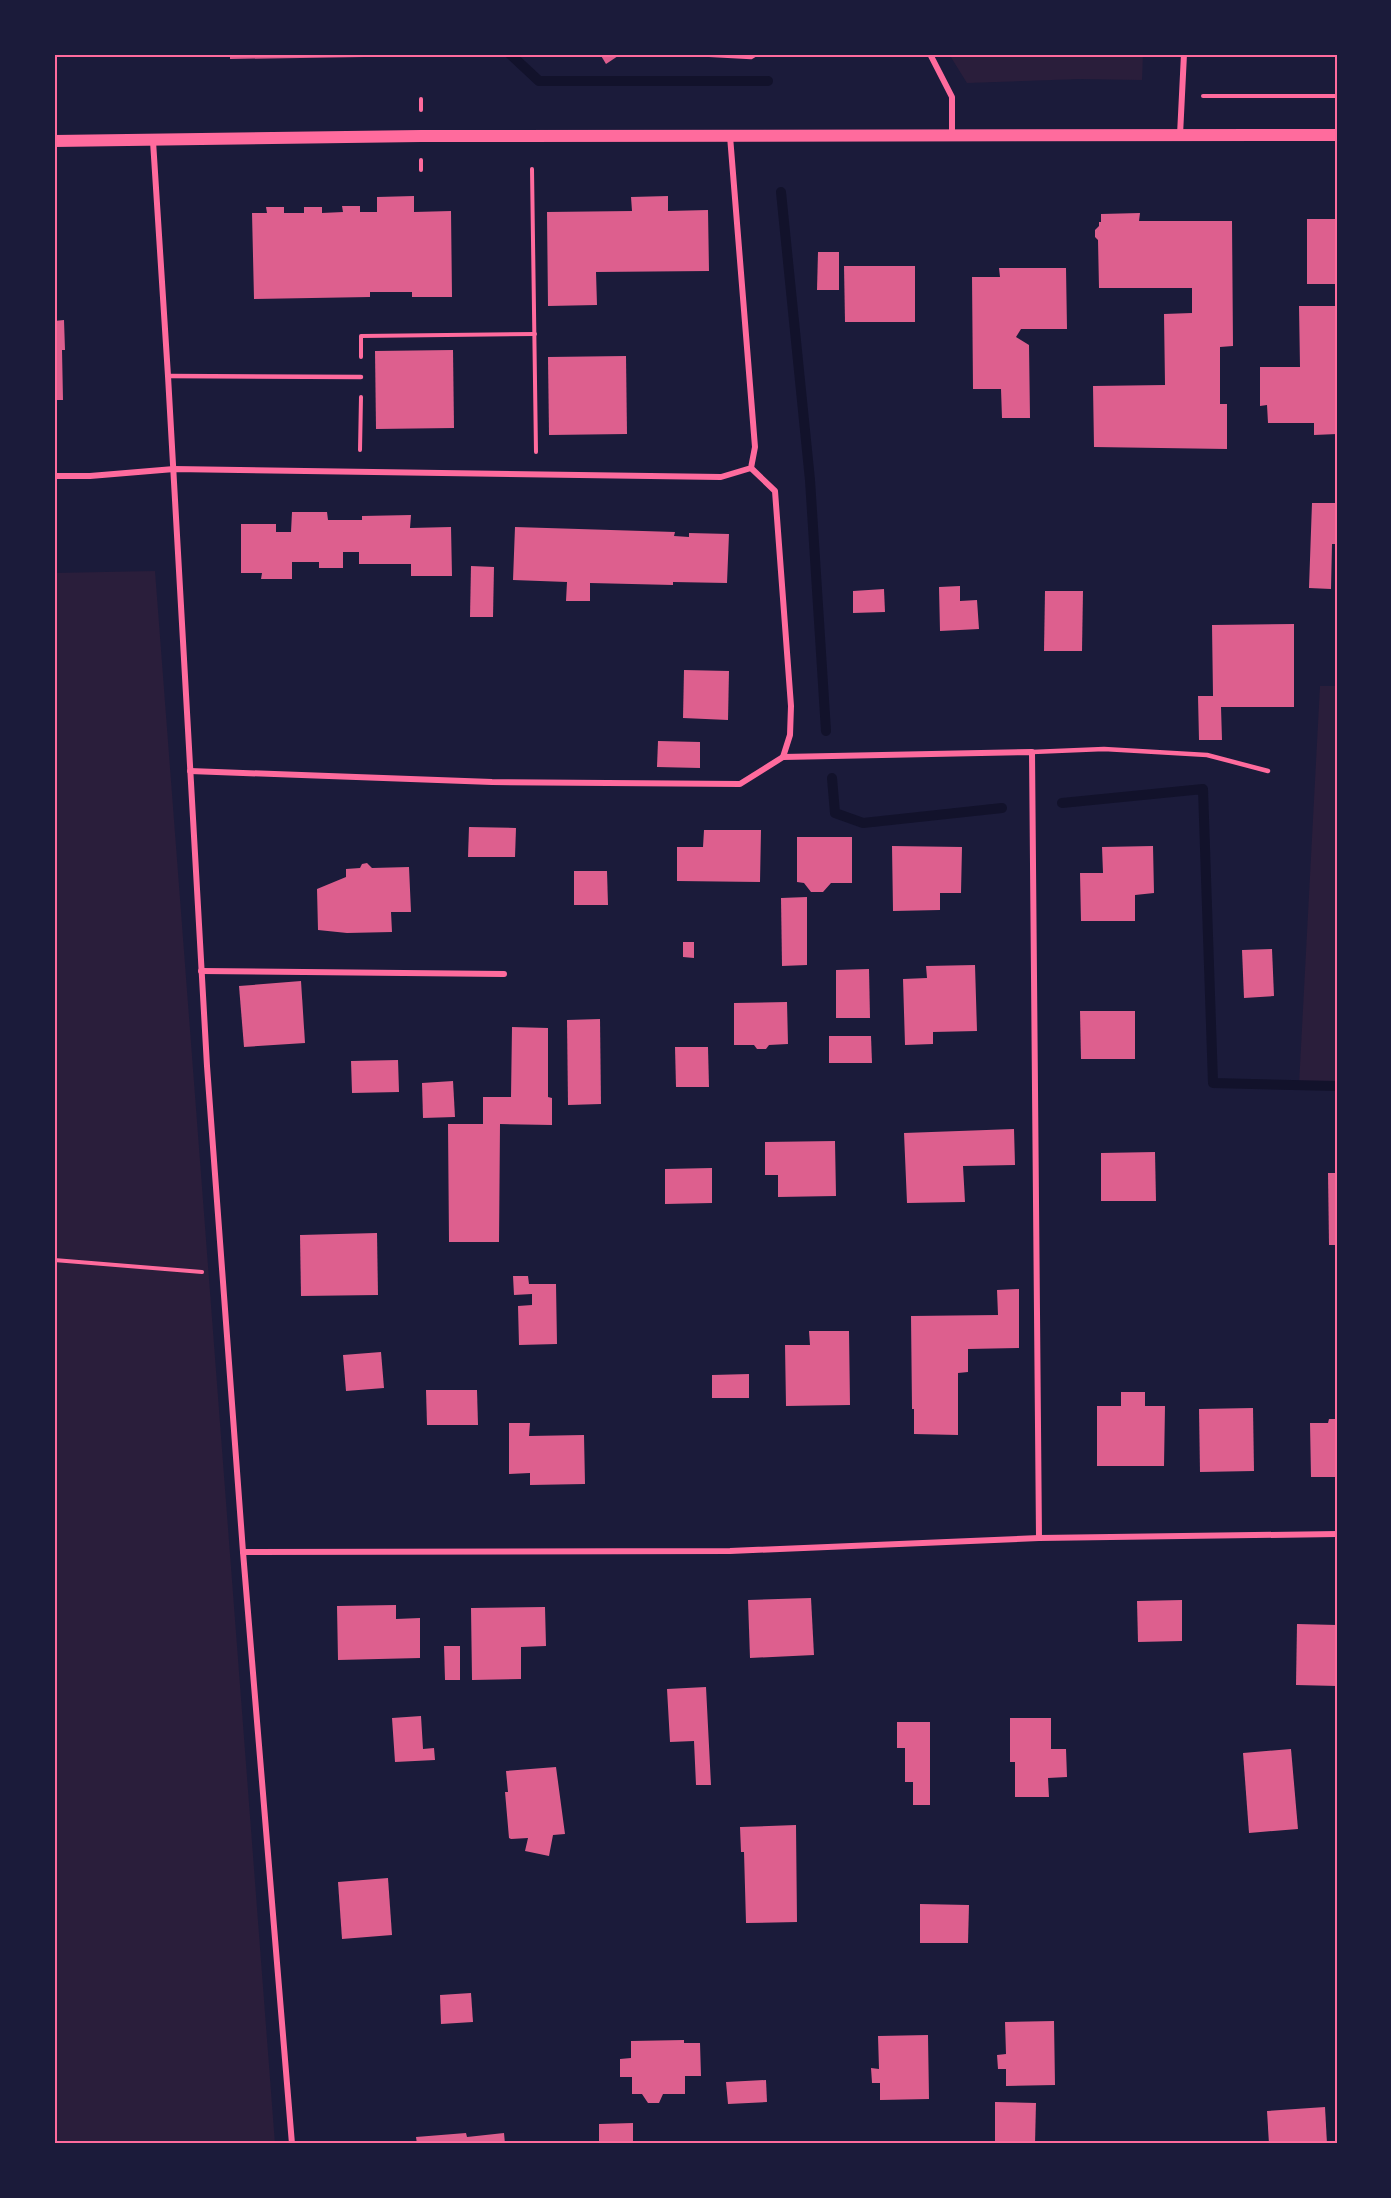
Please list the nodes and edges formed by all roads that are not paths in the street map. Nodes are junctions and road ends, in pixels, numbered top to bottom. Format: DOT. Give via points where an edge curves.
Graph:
graph roads {
  1 [pos="695,54"];
  2 [pos="756,54"];
  3 [pos="930,54"];
  4 [pos="1184,54"];
  5 [pos="952,135"];
  6 [pos="1180,135"];
  7 [pos="1337,135"];
  8 [pos="730,136"];
  9 [pos="54,141"];
  10 [pos="153,141"];
  11 [pos="168,376"];
  12 [pos="361,377"];
  13 [pos="751,468"];
  14 [pos="174,469"];
  15 [pos="54,476"];
  16 [pos="1032,752"];
  17 [pos="783,758"];
  18 [pos="190,771"];
  19 [pos="1268,771"];
  20 [pos="201,972"];
  21 [pos="504,974"];
  22 [pos="1337,1534"];
  23 [pos="1039,1538"];
  24 [pos="243,1552"];
  25 [pos="292,2144"];
  1 -- 2 [label="lane"];
  3 -- 5 [label="street" via="952,97"];
  4 -- 6 [label="street"];
  5 -- 6 [label="main road"];
  5 -- 8 [label="main road"];
  6 -- 7 [label="main road"];
  8 -- 10 [label="main road"];
  8 -- 13 [label="street" via="755,447"];
  9 -- 10 [label="main road"];
  10 -- 11 [label="street"];
  11 -- 12 [label="lane"];
  11 -- 14 [label="street"];
  13 -- 14 [label="street" via="721,477"];
  13 -- 17 [label="street" via="775,491 790,706 790,735"];
  14 -- 15 [label="street"];
  14 -- 18 [label="street"];
  16 -- 17 [label="street"];
  16 -- 19 [label="lane" via="1104,748 1208,755"];
  16 -- 23 [label="street"];
  17 -- 18 [label="street" via="740,784 492,782"];
  18 -- 20 [label="street"];
  20 -- 21 [label="street"];
  20 -- 24 [label="street"];
  22 -- 23 [label="street"];
  23 -- 24 [label="street" via="730,1551"];
  24 -- 25 [label="street"];
}
